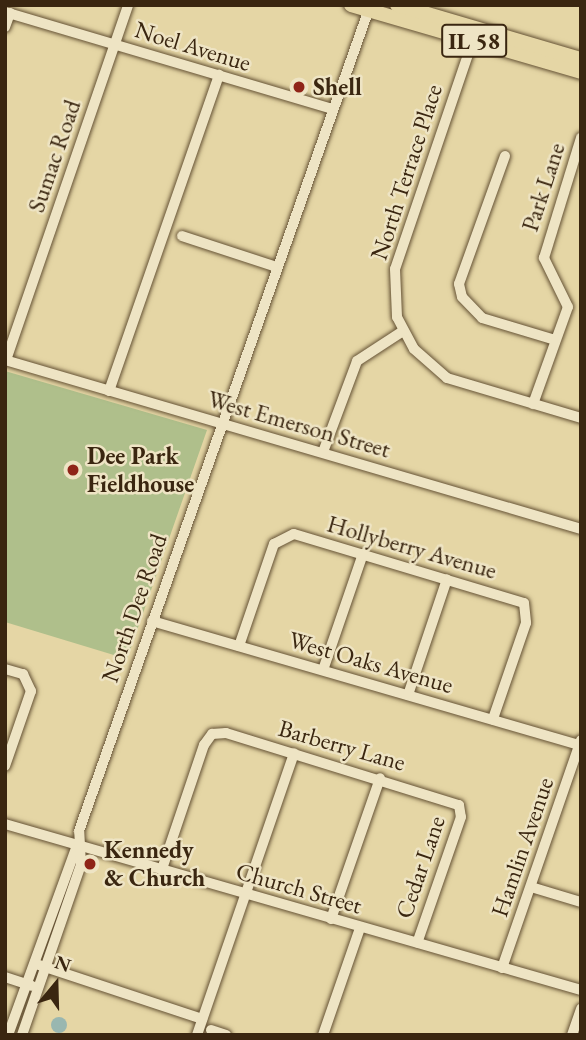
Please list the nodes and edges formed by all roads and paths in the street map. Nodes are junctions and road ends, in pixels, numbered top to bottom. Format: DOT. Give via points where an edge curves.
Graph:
graph roads {
  1 [pos="128,5"];
  2 [pos="351,5"];
  3 [pos="397,5"];
  4 [pos="369,8"];
  5 [pos="8,12"];
  6 [pos="5,27"];
  7 [pos="475,34"];
  8 [pos="114,44"];
  9 [pos="581,58"];
  10 [pos="581,72"];
  11 [pos="219,75"];
  12 [pos="329,108"];
  13 [pos="581,138"];
  14 [pos="505,156"];
  15 [pos="182,236"];
  16 [pos="274,266"];
  17 [pos="568,307"];
  18 [pos="581,308"];
  19 [pos="403,331"];
  20 [pos="552,339"];
  21 [pos="6,360"];
  22 [pos="109,391"];
  23 [pos="533,404"];
  24 [pos="581,418"];
  25 [pos="220,422"];
  26 [pos="323,452"];
  27 [pos="581,529"];
  28 [pos="363,554"];
  29 [pos="447,579"];
  30 [pos="152,621"];
  31 [pos="239,646"];
  32 [pos="5,669"];
  33 [pos="323,670"];
  34 [pos="408,695"];
  35 [pos="493,719"];
  36 [pos="580,742"];
  37 [pos="294,753"];
  38 [pos="5,766"];
  39 [pos="380,778"];
  40 [pos="459,805"];
  41 [pos="5,824"];
  42 [pos="77,845"];
  43 [pos="162,869"];
  44 [pos="531,887"];
  45 [pos="246,894"];
  46 [pos="581,902"];
  47 [pos="331,919"];
  48 [pos="360,928"];
  49 [pos="417,943"];
  50 [pos="33,962"];
  51 [pos="44,967"];
  52 [pos="502,968"];
  53 [pos="5,976"];
  54 [pos="26,984"];
  55 [pos="38,988"];
  56 [pos="581,990"];
  57 [pos="581,1009"];
  58 [pos="202,1020"];
  59 [pos="211,1030"];
  60 [pos="8,1035"];
  61 [pos="22,1035"];
  62 [pos="197,1035"];
  63 [pos="226,1035"];
  64 [pos="323,1035"];
  65 [pos="572,1035"];
  1 -- 8 [label="street, Sumac Road"];
  2 -- 4 [label="main road, IL 58"];
  3 -- 7 [label="main road, IL 58"];
  4 -- 7 [label="main road, IL 58"];
  4 -- 12 [label="street, North Dee Road"];
  5 -- 6 [label="street"];
  5 -- 8 [label="street, Noel Avenue"];
  7 -- 9 [label="main road, IL 58"];
  7 -- 10 [label="main road, IL 58"];
  7 -- 19 [label="street, North Terrace Place" via="394,269"];
  8 -- 11 [label="street, Noel Avenue"];
  8 -- 21 [label="street, Sumac Road"];
  11 -- 12 [label="street, Noel Avenue"];
  11 -- 22 [label="street"];
  12 -- 16 [label="street, North Dee Road"];
  13 -- 17 [label="street, Park Lane" via="544,258"];
  14 -- 20 [label="street" via="459,284 461,297 482,318"];
  15 -- 16 [label="street"];
  16 -- 25 [label="street, North Dee Road"];
  17 -- 18 [label="street"];
  17 -- 20 [label="street"];
  19 -- 23 [label="street" via="447,378"];
  19 -- 26 [label="street" via="357,361"];
  20 -- 23 [label="street"];
  21 -- 22 [label="street, West Emerson Street"];
  22 -- 25 [label="street, West Emerson Street"];
  23 -- 24 [label="street"];
  25 -- 26 [label="street, West Emerson Street"];
  25 -- 30 [label="street, North Dee Road"];
  26 -- 27 [label="street, West Emerson Street"];
  28 -- 29 [label="street, Hollyberry Avenue"];
  28 -- 31 [label="street, Hollyberry Avenue" via="281,535"];
  28 -- 33 [label="street"];
  29 -- 34 [label="street"];
  29 -- 35 [label="street, Hollyberry Avenue" via="529,607"];
  30 -- 31 [label="street, West Oaks Avenue"];
  30 -- 42 [label="street, North Dee Road"];
  31 -- 33 [label="street, West Oaks Avenue"];
  32 -- 38 [label="street" via="30,681"];
  33 -- 34 [label="street, West Oaks Avenue"];
  34 -- 35 [label="street, West Oaks Avenue"];
  35 -- 36 [label="street, West Oaks Avenue"];
  36 -- 44 [label="street, Hamlin Avenue"];
  37 -- 39 [label="street, Barberry Lane"];
  37 -- 43 [label="street, Barberry Lane" via="212,734"];
  37 -- 45 [label="street"];
  39 -- 40 [label="street, Barberry Lane"];
  39 -- 47 [label="street"];
  40 -- 49 [label="street, Cedar Lane" via="461,817"];
  41 -- 42 [label="street, Church Street"];
  42 -- 43 [label="street, Church Street"];
  42 -- 50 [label="street"];
  42 -- 51 [label="street" via="81,865"];
  43 -- 45 [label="street, Church Street"];
  44 -- 46 [label="street"];
  44 -- 52 [label="street, Hamlin Avenue"];
  45 -- 47 [label="street, Church Street"];
  45 -- 58 [label="street"];
  47 -- 48 [label="street, Church Street"];
  48 -- 49 [label="street, Church Street"];
  48 -- 64 [label="street"];
  49 -- 52 [label="street, Church Street"];
  50 -- 51 [label="street"];
  50 -- 54 [label="street"];
  51 -- 55 [label="street"];
  51 -- 58 [label="street"];
  52 -- 56 [label="street, Church Street"];
  53 -- 54 [label="street"];
  54 -- 55 [label="street"];
  54 -- 60 [label="street"];
  55 -- 61 [label="street"];
  57 -- 65 [label="street"];
  58 -- 62 [label="street"];
  59 -- 63 [label="street"];
}
